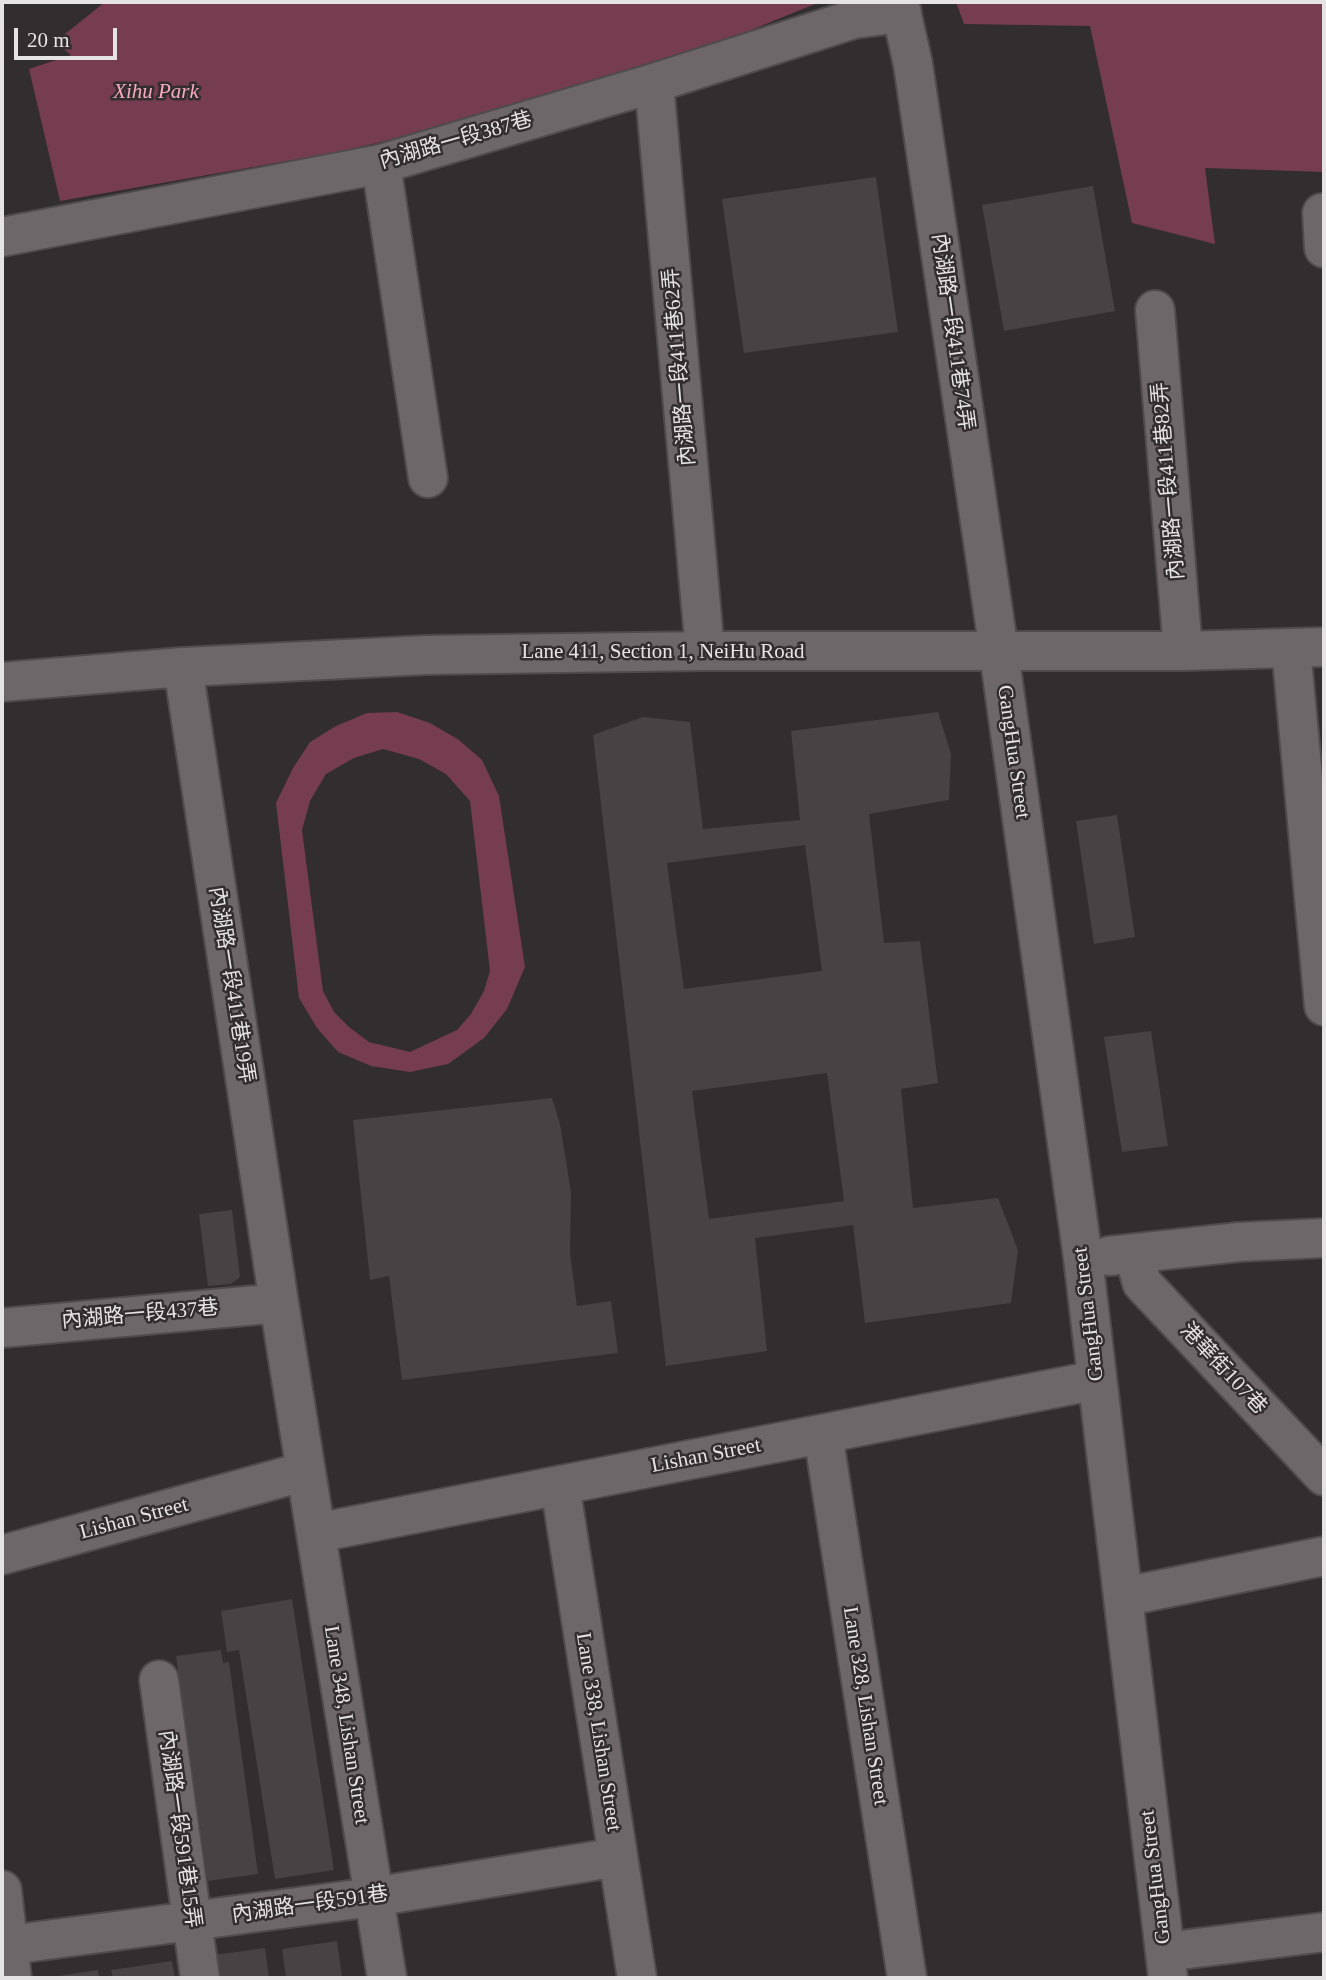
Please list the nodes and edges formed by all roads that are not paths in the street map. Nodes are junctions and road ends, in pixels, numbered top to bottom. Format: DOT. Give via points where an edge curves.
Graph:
graph roads {
  1 [pos="901,7"];
  2 [pos="654,83"];
  3 [pos="381,164"];
  4 [pos="2,237"];
  5 [pos="1155,310"];
  6 [pos="428,478"];
  7 [pos="1308,648"];
  8 [pos="705,651"];
  9 [pos="1183,651"];
  10 [pos="998,652"];
  11 [pos="183,667"];
  12 [pos="2,682"];
  13 [pos="1324,1006"];
  14 [pos="1324,1238"];
  15 [pos="1133,1255"];
  16 [pos="1083,1258"];
  17 [pos="279,1303"];
  18 [pos="2,1328"];
  19 [pos="1097,1380"];
  20 [pos="823,1434"];
  21 [pos="306,1471"];
  22 [pos="1324,1476"];
  23 [pos="560,1485"];
  24 [pos="316,1533"];
  25 [pos="2,1555"];
  26 [pos="1324,1556"];
  27 [pos="1123,1597"];
  28 [pos="159,1680"];
  29 [pos="618,1857"];
  30 [pos="2,1890"];
  31 [pos="373,1897"];
  32 [pos="192,1921"];
  33 [pos="1324,1932"];
  34 [pos="7,1957"];
  35 [pos="1166,1965"];
  36 [pos="200,1978"];
  37 [pos="387,1978"];
  38 [pos="637,1978"];
  39 [pos="908,1978"];
  1 -- 2 [label="street, 內湖路一段387巷"];
  1 -- 10 [label="street, 內湖路一段411巷74弄"];
  2 -- 3 [label="street, 內湖路一段387巷"];
  2 -- 8 [label="street, 內湖路一段411巷62弄"];
  3 -- 4 [label="street, 內湖路一段387巷"];
  3 -- 6 [label="street"];
  5 -- 9 [label="street, 內湖路一段411巷82弄"];
  7 -- 9 [label="street, Lane 411, Section 1, NeiHu Road"];
  7 -- 13 [label="street"];
  8 -- 10 [label="street, Lane 411, Section 1, NeiHu Road"];
  8 -- 11 [label="street, Lane 411, Section 1, NeiHu Road" via="427,655"];
  9 -- 10 [label="street, Lane 411, Section 1, NeiHu Road"];
  10 -- 16 [label="street, GangHua Street"];
  11 -- 12 [label="street, Lane 411, Section 1, NeiHu Road"];
  11 -- 17 [label="street, 內湖路一段411巷19弄"];
  14 -- 15 [label="street" via="1239,1242"];
  15 -- 16 [label="street"];
  15 -- 22 [label="street, 港華街107巷" via="1142,1283"];
  16 -- 19 [label="street, GangHua Street"];
  17 -- 18 [label="street, 內湖路一段437巷"];
  17 -- 21 [label="street, 內湖路一段411巷19弄"];
  19 -- 20 [label="street, Lishan Street"];
  19 -- 27 [label="street, GangHua Street"];
  20 -- 23 [label="street, Lishan Street"];
  20 -- 39 [label="street, Lane 328, Lishan Street"];
  21 -- 24 [label="street, Lane 348, Lishan Street"];
  21 -- 25 [label="street, Lishan Street"];
  23 -- 24 [label="street, Lishan Street"];
  23 -- 29 [label="street, Lane 338, Lishan Street"];
  24 -- 31 [label="street, Lane 348, Lishan Street"];
  26 -- 27 [label="street"];
  27 -- 35 [label="street, GangHua Street"];
  28 -- 32 [label="street, 內湖路一段591巷15弄"];
  29 -- 31 [label="street, 內湖路一段591巷"];
  29 -- 38 [label="street, Lane 338, Lishan Street"];
  30 -- 34 [label="street"];
  31 -- 32 [label="street, 內湖路一段591巷"];
  31 -- 37 [label="street, Lane 348, Lishan Street"];
  32 -- 34 [label="street, 內湖路一段591巷"];
  32 -- 36 [label="street, 內湖路一段591巷15弄"];
  33 -- 35 [label="street"];
}
